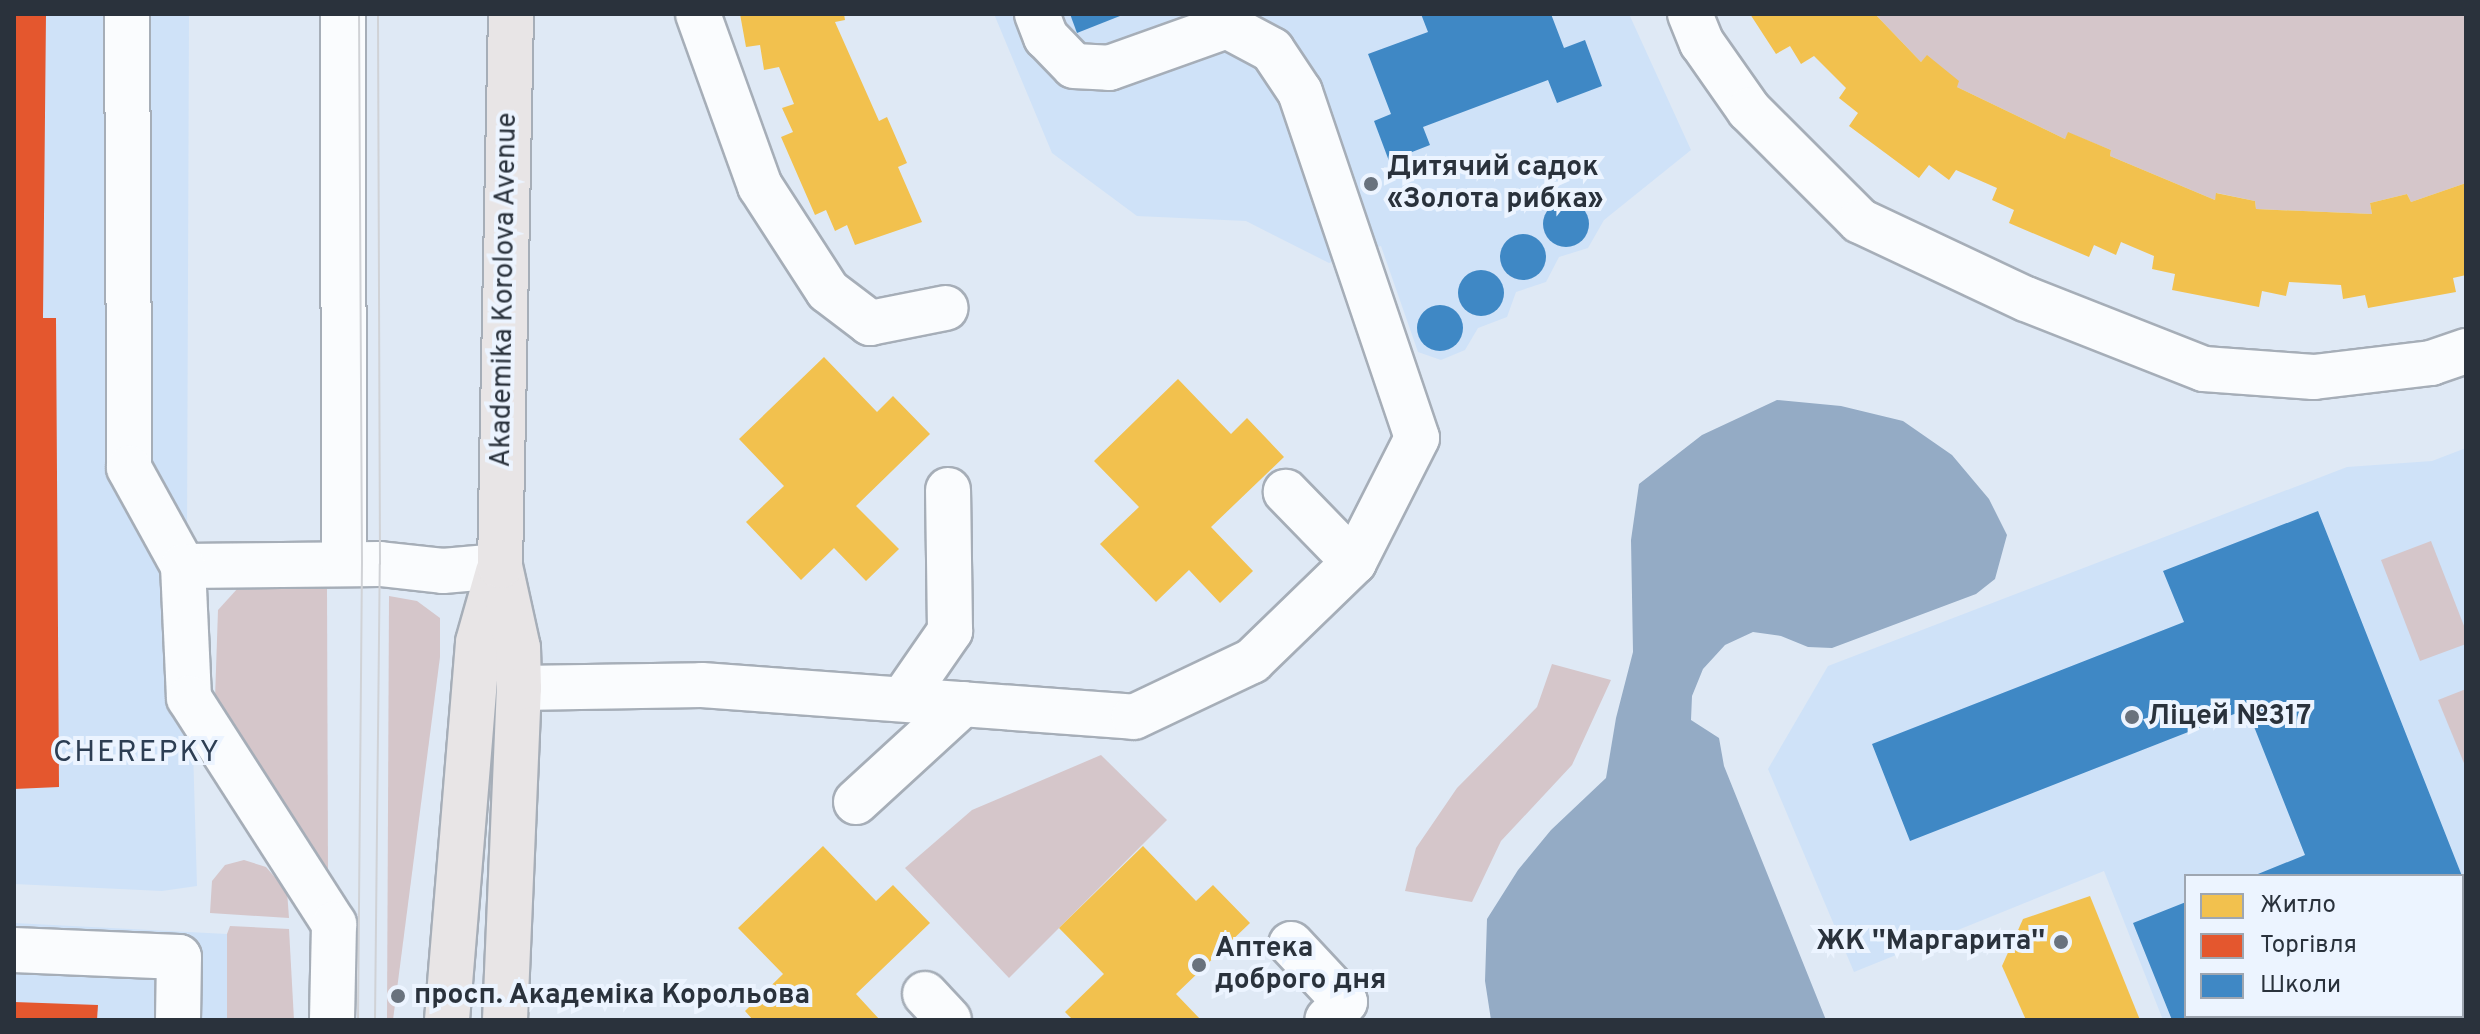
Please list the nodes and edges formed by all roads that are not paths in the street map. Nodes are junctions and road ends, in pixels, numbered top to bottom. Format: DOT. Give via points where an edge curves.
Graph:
graph roads {
  1 [pos="127,14"];
  2 [pos="343,14"];
  3 [pos="511,14"];
  4 [pos="698,14"];
  5 [pos="1037,14"];
  6 [pos="1690,14"];
  7 [pos="946,308"];
  8 [pos="2466,351"];
  9 [pos="948,490"];
  10 [pos="1286,492"];
  11 [pos="1354,562"];
  12 [pos="344,564"];
  13 [pos="183,566"];
  14 [pos="500,566"];
  15 [pos="519,688"];
  16 [pos="903,699"];
  17 [pos="963,704"];
  18 [pos="856,802"];
  19 [pos="1291,944"];
  20 [pos="14,950"];
  21 [pos="178,1020"];
  22 [pos="332,1020"];
  23 [pos="447,1020"];
  24 [pos="505,1020"];
  25 [pos="1327,1020"];
  1 -- 13 [label="lane" via="129,468"];
  2 -- 12 [label="lane"];
  3 -- 14 [label="main road, Akademika Korolova Avenue"];
  4 -- 7 [label="lane" via="760,186 828,291 870,323"];
  5 -- 11 [label="lane" via="1046,37 1074,66 1109,68 1227,26 1272,50 1300,92 1417,438"];
  6 -- 8 [label="lane" via="1702,43 1749,110 1860,221 2026,299 2204,369 2314,377 2431,363"];
  9 -- 16 [label="lane" via="950,631"];
  10 -- 11 [label="lane"];
  11 -- 17 [label="lane" via="1252,661 1134,717"];
  12 -- 13 [label="lane"];
  12 -- 14 [label="lane" via="443,571"];
  13 -- 22 [label="lane" via="189,698 334,924"];
  14 -- 15 [label="main road, Akademika Korolova Avenue" via="518,648"];
  14 -- 23 [label="main road, Akademika Korolova Avenue" via="478,642"];
  15 -- 16 [label="lane" via="702,685"];
  15 -- 24 [label="main road, Akademika Korolova Avenue"];
  16 -- 17 [label="lane"];
  17 -- 18 [label="lane"];
  19 -- 25 [label="lane" via="1345,1002"];
  20 -- 21 [label="lane" via="179,957"];
}
